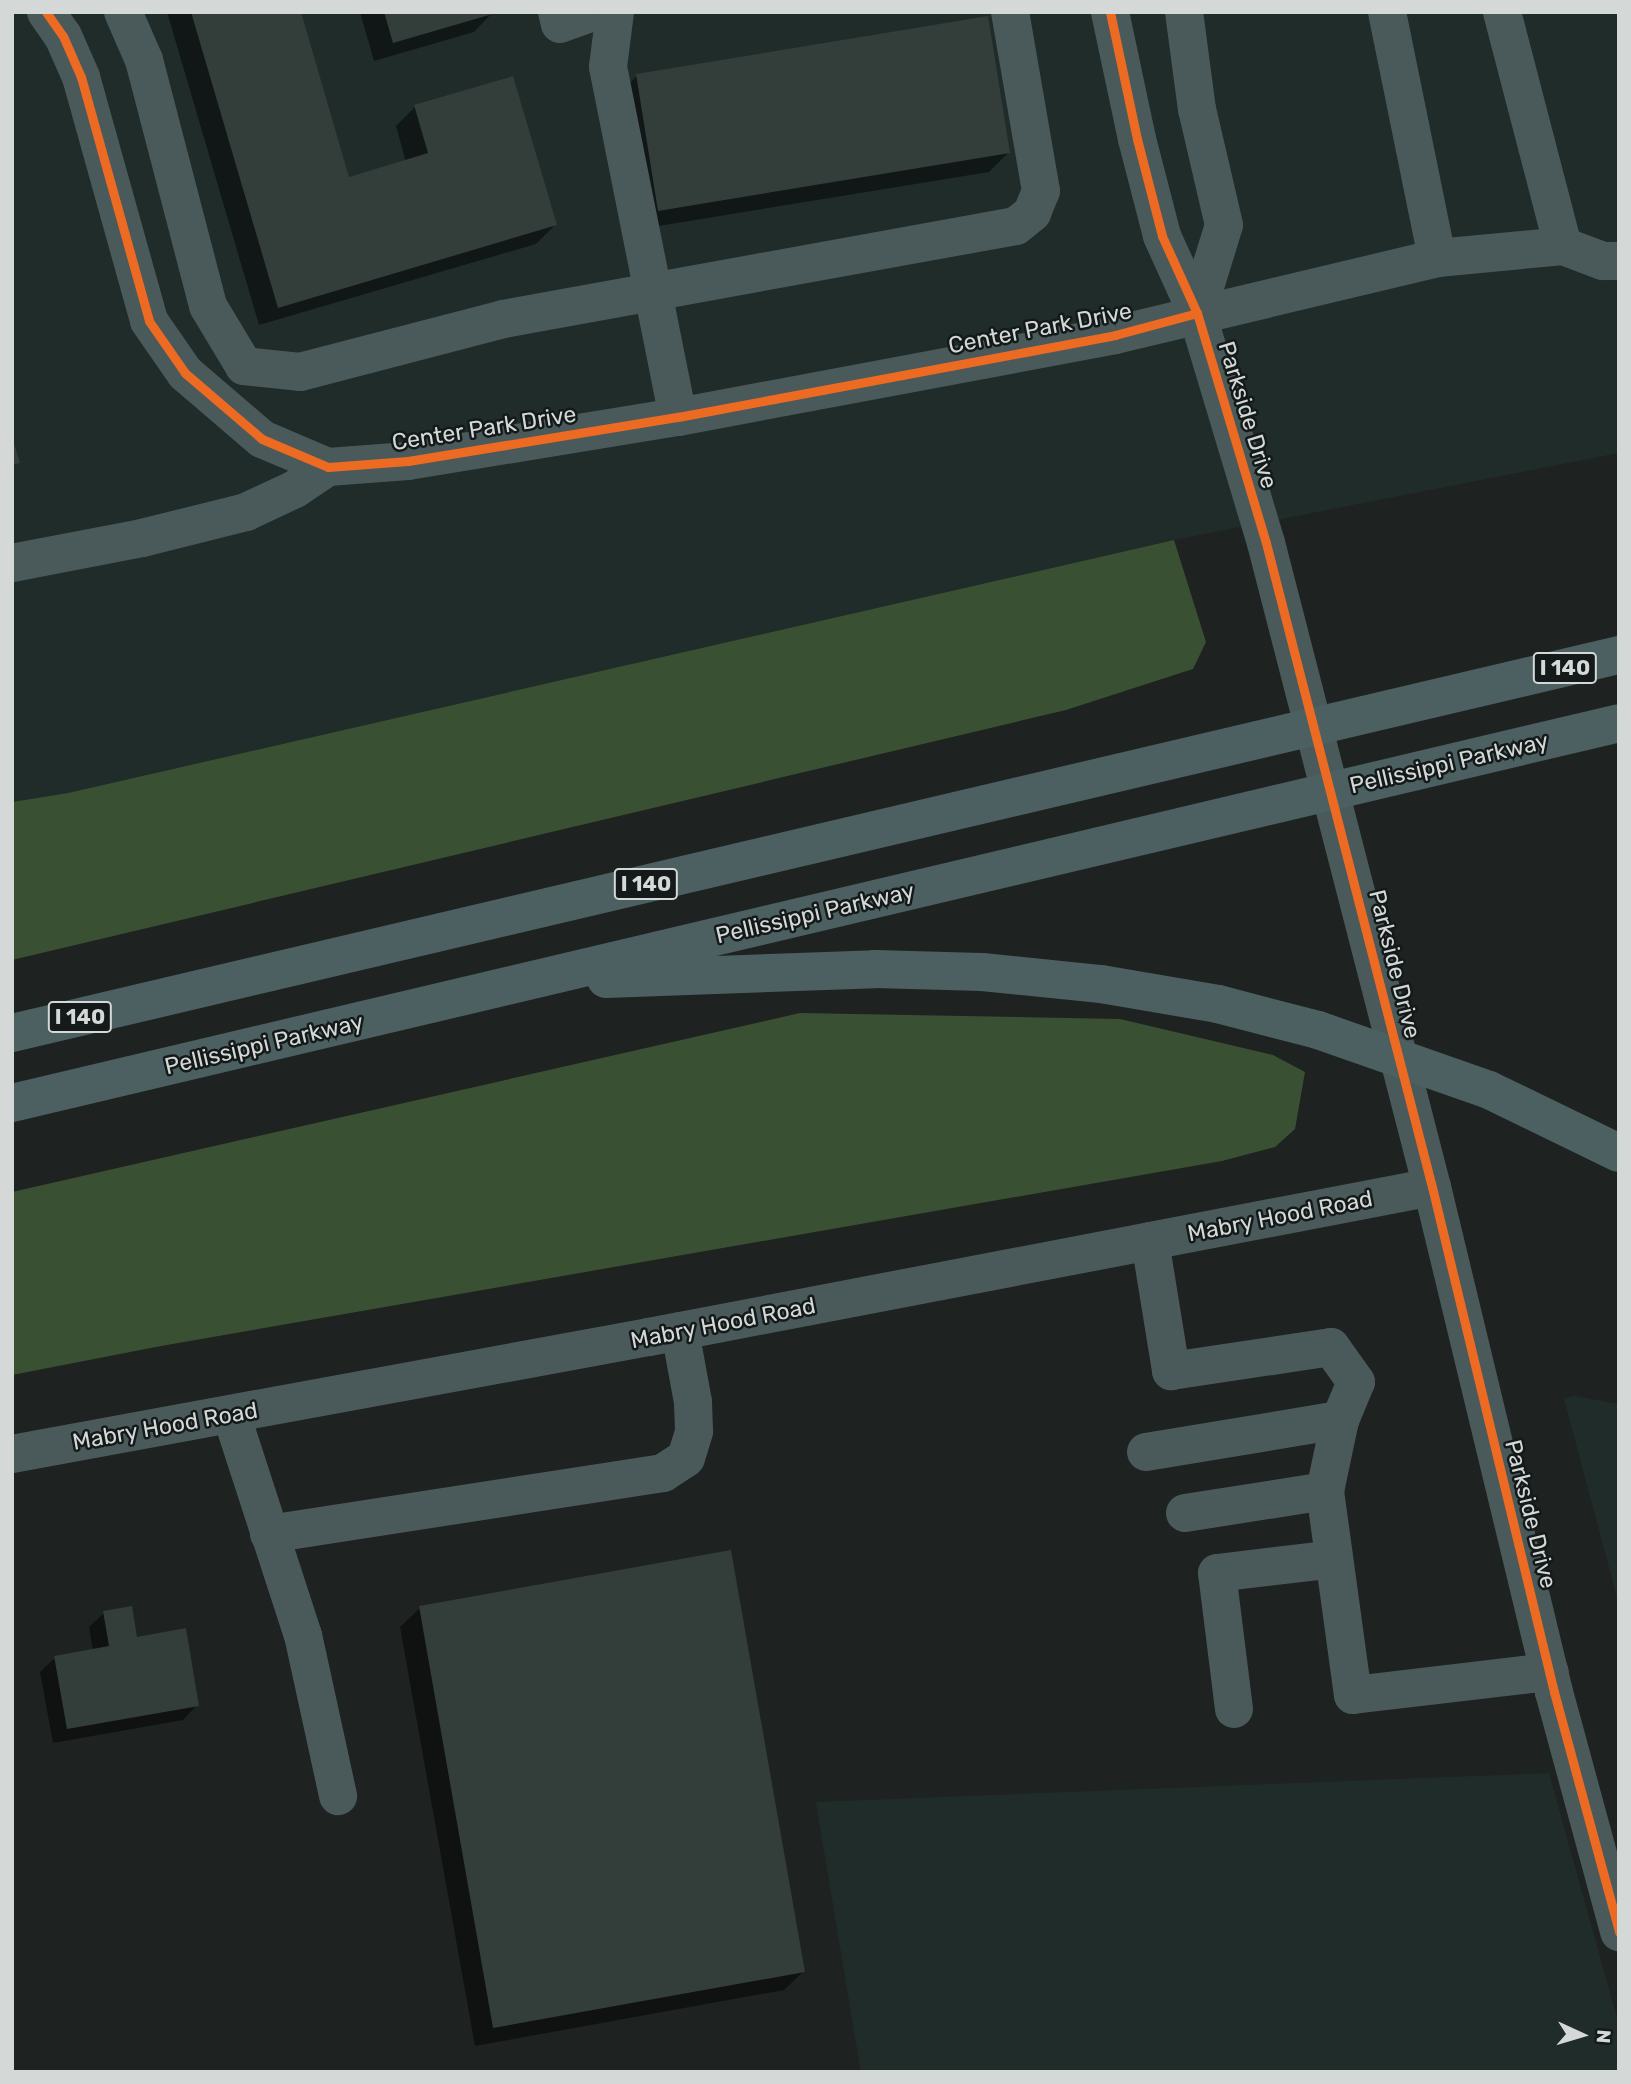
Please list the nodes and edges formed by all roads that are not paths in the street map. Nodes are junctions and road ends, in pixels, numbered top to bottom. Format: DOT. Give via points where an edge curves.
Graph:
graph roads {
  1 [pos="46,12"];
  2 [pos="124,12"];
  3 [pos="557,12"];
  4 [pos="593,12"];
  5 [pos="614,12"];
  6 [pos="1010,12"];
  7 [pos="1110,12"];
  8 [pos="1184,12"];
  9 [pos="1387,12"];
  10 [pos="1502,12"];
  11 [pos="1563,246"];
  12 [pos="1437,258"];
  13 [pos="1619,261"];
  14 [pos="652,290"];
  15 [pos="1197,313"];
  16 [pos="678,417"];
  17 [pos="328,467"];
  18 [pos="12,564"];
  19 [pos="1619,655"];
  20 [pos="1619,723"];
  21 [pos="531,981"];
  22 [pos="147,1000"];
  23 [pos="12,1015"];
  24 [pos="12,1033"];
  25 [pos="22,1102"];
  26 [pos="1603,1145"];
  27 [pos="1432,1187"];
  28 [pos="1150,1241"];
  29 [pos="680,1331"];
  30 [pos="231,1414"];
  31 [pos="1340,1420"];
  32 [pos="1146,1452"];
  33 [pos="12,1454"];
  34 [pos="1325,1491"];
  35 [pos="1185,1513"];
  36 [pos="269,1534"];
  37 [pos="1334,1559"];
  38 [pos="1550,1672"];
  39 [pos="1234,1709"];
  40 [pos="338,1797"];
  41 [pos="1619,1933"];
  1 -- 17 [label="street, Center Park Drive" via="81,77 149,321 185,373 262,439"];
  2 -- 14 [label="street" via="144,60 208,306 244,366 300,372 503,318"];
  3 -- 4 [label="street" via="560,24"];
  5 -- 14 [label="street" via="608,67"];
  6 -- 14 [label="street" via="1041,191 1032,213 1016,226"];
  7 -- 15 [label="street, Parkside Drive" via="1162,236"];
  8 -- 15 [label="street" via="1198,110 1224,225"];
  9 -- 12 [label="street"];
  10 -- 11 [label="street"];
  11 -- 12 [label="street, Center Park Drive"];
  11 -- 13 [label="street" via="1603,261"];
  12 -- 15 [label="street, Center Park Drive"];
  14 -- 16 [label="street"];
  15 -- 16 [label="street, Center Park Drive" via="1115,335"];
  15 -- 27 [label="street, Parkside Drive" via="1266,543"];
  16 -- 17 [label="street, Center Park Drive" via="408,461"];
  17 -- 18 [label="street" via="246,512"];
  19 -- 22 [label="highway, I 140"];
  20 -- 21 [label="highway, Pellissippi Parkway"];
  21 -- 25 [label="highway, Pellissippi Parkway"];
  21 -- 26 [label="highway" via="847,970 969,972 1101,984 1218,1004 1318,1030 1489,1090"];
  22 -- 23 [label="highway"];
  22 -- 24 [label="highway, I 140"];
  27 -- 28 [label="street, Mabry Hood Road"];
  27 -- 38 [label="street, Parkside Drive"];
  28 -- 29 [label="street, Mabry Hood Road"];
  28 -- 31 [label="street" via="1171,1371 1331,1347 1356,1382"];
  29 -- 30 [label="street, Mabry Hood Road"];
  29 -- 36 [label="street" via="694,1431 686,1458 663,1473"];
  30 -- 33 [label="street, Mabry Hood Road"];
  30 -- 36 [label="street"];
  31 -- 32 [label="street"];
  31 -- 34 [label="street"];
  34 -- 35 [label="street"];
  34 -- 37 [label="street"];
  36 -- 40 [label="street" via="303,1635"];
  37 -- 38 [label="street" via="1353,1695"];
  37 -- 39 [label="street" via="1217,1573"];
  38 -- 41 [label="street, Parkside Drive"];
}
